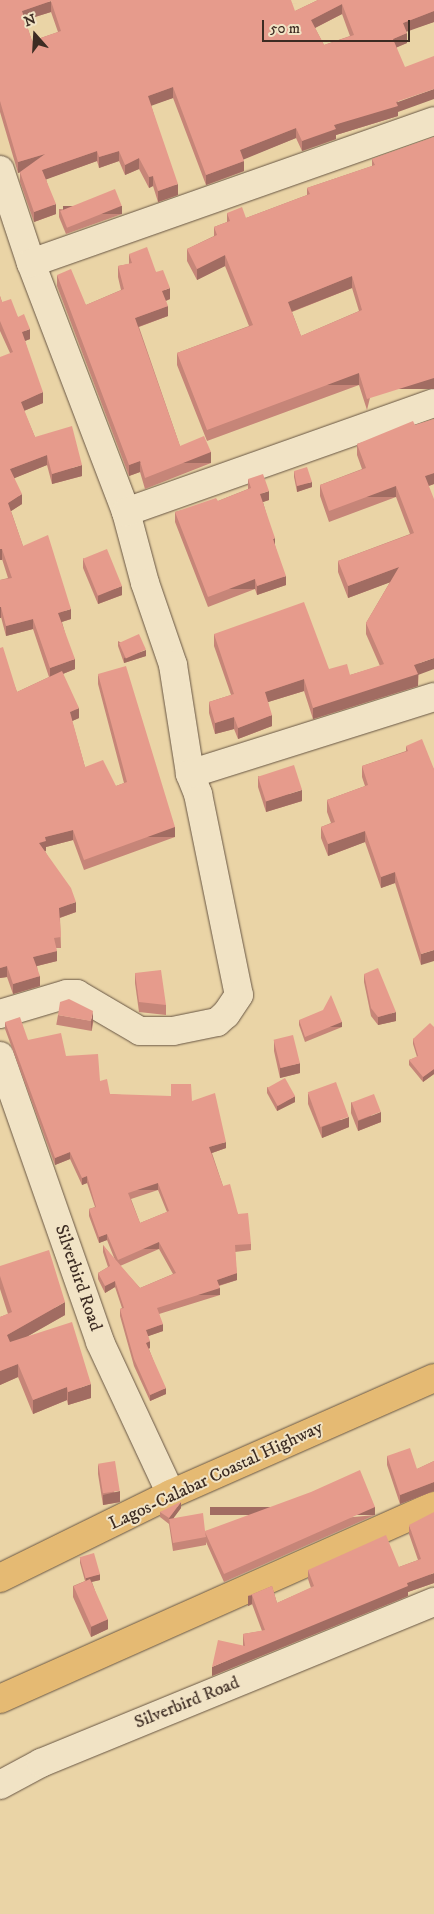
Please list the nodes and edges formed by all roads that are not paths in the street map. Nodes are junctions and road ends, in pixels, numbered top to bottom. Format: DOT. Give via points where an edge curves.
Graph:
graph roads {
  1 [pos="434,121"];
  2 [pos="0,170"];
  3 [pos="31,263"];
  4 [pos="434,403"];
  5 [pos="126,512"];
  6 [pos="434,697"];
  7 [pos="190,774"];
  8 [pos="0,1014"];
  9 [pos="0,1056"];
  10 [pos="434,1378"];
  11 [pos="171,1494"];
  12 [pos="434,1506"];
  13 [pos="0,1578"];
  14 [pos="434,1602"];
  15 [pos="0,1699"];
  16 [pos="0,1786"];
  1 -- 3 [label="street"];
  2 -- 3 [label="street"];
  3 -- 5 [label="street"];
  4 -- 5 [label="street"];
  5 -- 7 [label="street" via="144,584 173,665"];
  6 -- 7 [label="street"];
  7 -- 8 [label="street" via="198,794 238,982 239,995 226,1014 201,1027 140,1030 104,1007 77,994 67,994"];
  9 -- 11 [label="street, Silverbird Road" via="100,1342"];
  10 -- 11 [label="highway, Lagos-Calabar Coastal Highway"];
  11 -- 13 [label="highway, Lagos-Calabar Coastal Highway"];
  12 -- 15 [label="highway"];
  14 -- 16 [label="street, Silverbird Road" via="41,1763"];
}
